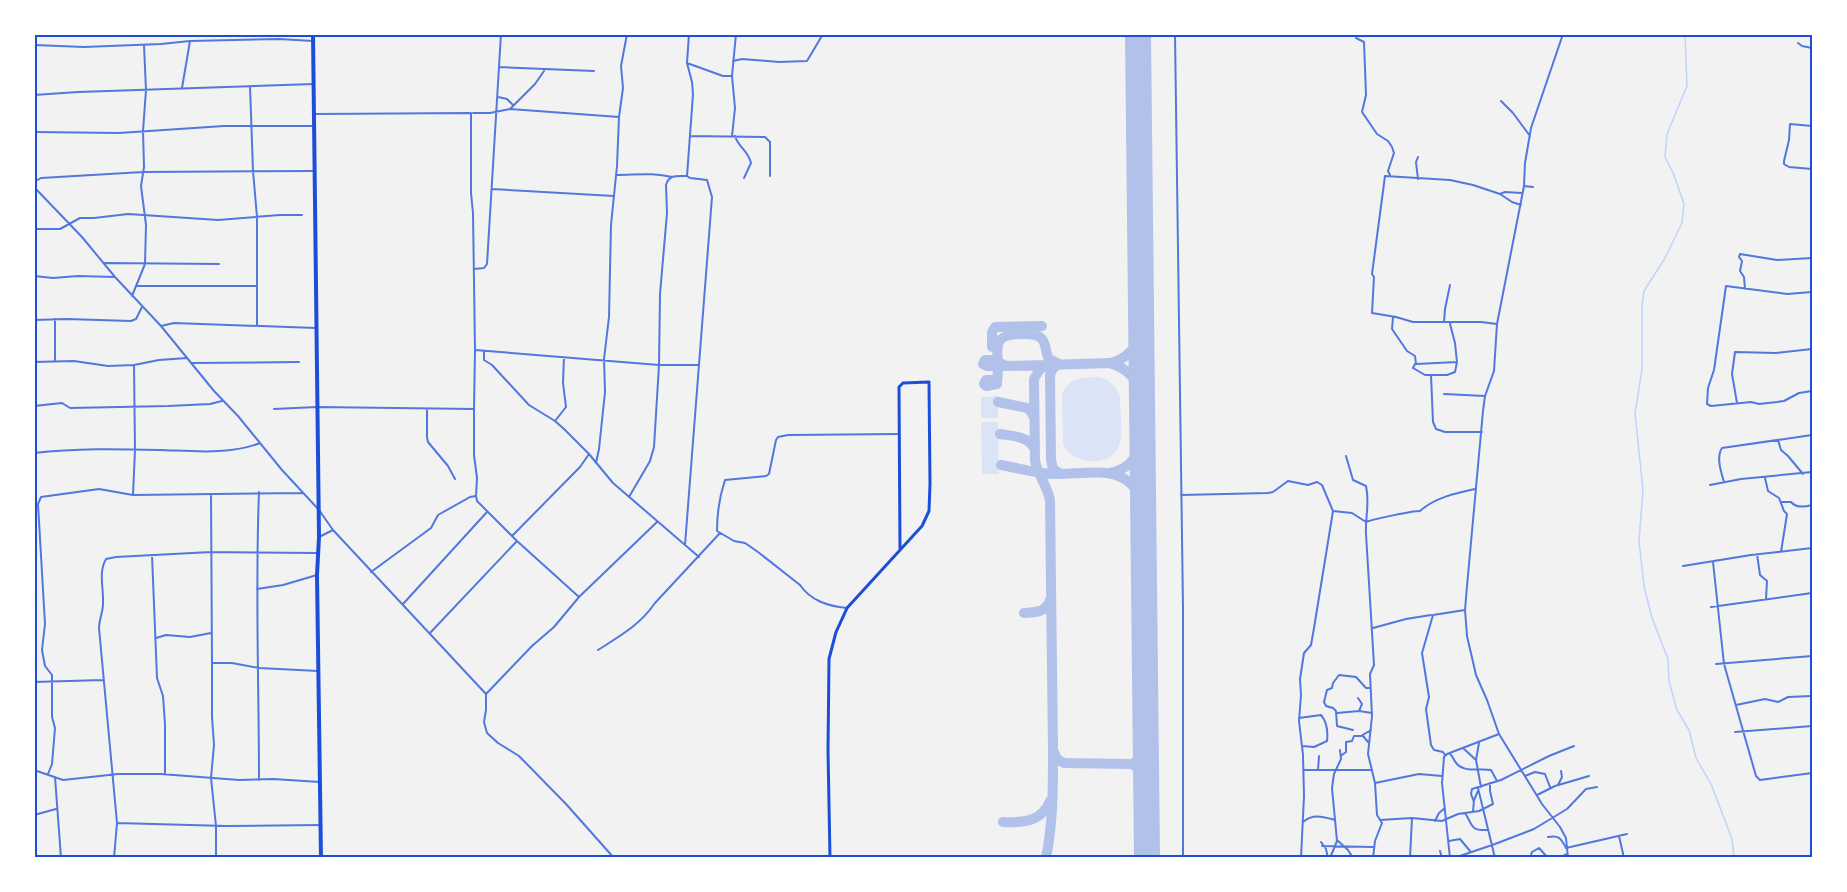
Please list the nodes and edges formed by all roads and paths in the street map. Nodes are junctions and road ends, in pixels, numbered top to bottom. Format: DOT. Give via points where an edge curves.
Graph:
graph roads {
  1 [pos="313,34"];
  2 [pos="501,34"];
  3 [pos="627,34"];
  4 [pos="689,34"];
  5 [pos="736,34"];
  6 [pos="823,34"];
  7 [pos="1175,34"];
  8 [pos="1563,34"];
  9 [pos="1356,39"];
  10 [pos="190,41"];
  11 [pos="313,41"];
  12 [pos="1798,43"];
  13 [pos="34,45"];
  14 [pos="144,45"];
  15 [pos="1812,48"];
  16 [pos="733,61"];
  17 [pos="687,63"];
  18 [pos="499,67"];
  19 [pos="545,70"];
  20 [pos="594,71"];
  21 [pos="732,76"];
  22 [pos="314,84"];
  23 [pos="250,86"];
  24 [pos="182,88"];
  25 [pos="146,90"];
  26 [pos="34,95"];
  27 [pos="498,97"];
  28 [pos="1501,101"];
  29 [pos="514,105"];
  30 [pos="510,109"];
  31 [pos="496,111"];
  32 [pos="471,113"];
  33 [pos="315,114"];
  34 [pos="619,117"];
  35 [pos="251,126"];
  36 [pos="314,126"];
  37 [pos="1812,126"];
  38 [pos="143,131"];
  39 [pos="34,132"];
  40 [pos="690,136"];
  41 [pos="734,136"];
  42 [pos="1530,136"];
  43 [pos="1418,157"];
  44 [pos="1812,170"];
  45 [pos="253,171"];
  46 [pos="315,171"];
  47 [pos="143,172"];
  48 [pos="616,175"];
  49 [pos="687,176"];
  50 [pos="770,176"];
  51 [pos="672,177"];
  52 [pos="1392,177"];
  53 [pos="744,178"];
  54 [pos="1418,179"];
  55 [pos="34,182"];
  56 [pos="1524,186"];
  57 [pos="34,187"];
  58 [pos="1533,187"];
  59 [pos="492,189"];
  60 [pos="1522,193"];
  61 [pos="1500,194"];
  62 [pos="614,196"];
  63 [pos="1521,205"];
  64 [pos="145,215"];
  65 [pos="302,215"];
  66 [pos="257,217"];
  67 [pos="69,224"];
  68 [pos="34,229"];
  69 [pos="1812,258"];
  70 [pos="103,263"];
  71 [pos="145,264"];
  72 [pos="219,264"];
  73 [pos="474,269"];
  74 [pos="34,276"];
  75 [pos="115,277"];
  76 [pos="1450,285"];
  77 [pos="136,286"];
  78 [pos="257,286"];
  79 [pos="1745,289"];
  80 [pos="1812,292"];
  81 [pos="132,296"];
  82 [pos="142,307"];
  83 [pos="1393,316"];
  84 [pos="55,319"];
  85 [pos="34,320"];
  86 [pos="1444,322"];
  87 [pos="1451,322"];
  88 [pos="1497,324"];
  89 [pos="257,325"];
  90 [pos="161,326"];
  91 [pos="317,328"];
  92 [pos="1812,349"];
  93 [pos="475,350"];
  94 [pos="484,351"];
  95 [pos="564,357"];
  96 [pos="188,358"];
  97 [pos="604,359"];
  98 [pos="55,361"];
  99 [pos="34,362"];
  100 [pos="299,362"];
  101 [pos="1457,362"];
  102 [pos="190,363"];
  103 [pos="659,364"];
  104 [pos="1415,364"];
  105 [pos="134,365"];
  106 [pos="699,365"];
  107 [pos="1431,375"];
  108 [pos="1812,392"];
  109 [pos="1444,394"];
  110 [pos="1485,396"];
  111 [pos="223,401"];
  112 [pos="1737,404"];
  113 [pos="134,405"];
  114 [pos="34,406"];
  115 [pos="317,407"];
  116 [pos="274,409"];
  117 [pos="427,409"];
  118 [pos="474,409"];
  119 [pos="555,421"];
  120 [pos="1482,432"];
  121 [pos="899,434"];
  122 [pos="1812,435"];
  123 [pos="1778,440"];
  124 [pos="260,443"];
  125 [pos="135,450"];
  126 [pos="34,453"];
  127 [pos="589,454"];
  128 [pos="1346,456"];
  129 [pos="596,463"];
  130 [pos="1812,472"];
  131 [pos="1803,474"];
  132 [pos="1766,478"];
  133 [pos="454,479"];
  134 [pos="1724,482"];
  135 [pos="1710,485"];
  136 [pos="1475,489"];
  137 [pos="259,492"];
  138 [pos="303,493"];
  139 [pos="211,494"];
  140 [pos="133,495"];
  141 [pos="1181,495"];
  142 [pos="476,496"];
  143 [pos="629,497"];
  144 [pos="1781,502"];
  145 [pos="1812,505"];
  146 [pos="319,510"];
  147 [pos="1334,511"];
  148 [pos="487,512"];
  149 [pos="657,522"];
  150 [pos="1366,522"];
  151 [pos="333,530"];
  152 [pos="720,533"];
  153 [pos="512,536"];
  154 [pos="319,537"];
  155 [pos="517,541"];
  156 [pos="685,545"];
  157 [pos="1812,548"];
  158 [pos="900,549"];
  159 [pos="256,551"];
  160 [pos="211,552"];
  161 [pos="1780,552"];
  162 [pos="318,553"];
  163 [pos="1757,554"];
  164 [pos="152,555"];
  165 [pos="42,557"];
  166 [pos="699,557"];
  167 [pos="34,558"];
  168 [pos="1713,562"];
  169 [pos="1683,566"];
  170 [pos="371,572"];
  171 [pos="317,575"];
  172 [pos="257,589"];
  173 [pos="1812,593"];
  174 [pos="579,597"];
  175 [pos="1766,599"];
  176 [pos="403,604"];
  177 [pos="1719,606"];
  178 [pos="847,608"];
  179 [pos="1711,608"];
  180 [pos="1465,610"];
  181 [pos="1432,615"];
  182 [pos="1373,628"];
  183 [pos="211,633"];
  184 [pos="430,633"];
  185 [pos="156,638"];
  186 [pos="598,650"];
  187 [pos="1812,656"];
  188 [pos="212,663"];
  189 [pos="1716,664"];
  190 [pos="1724,664"];
  191 [pos="259,668"];
  192 [pos="319,672"];
  193 [pos="103,680"];
  194 [pos="53,681"];
  195 [pos="34,682"];
  196 [pos="1370,688"];
  197 [pos="486,694"];
  198 [pos="1812,696"];
  199 [pos="1358,698"];
  200 [pos="1736,705"];
  201 [pos="1359,711"];
  202 [pos="1337,713"];
  203 [pos="1372,713"];
  204 [pos="1299,718"];
  205 [pos="1812,726"];
  206 [pos="1372,729"];
  207 [pos="1353,730"];
  208 [pos="1743,731"];
  209 [pos="1735,732"];
  210 [pos="1499,734"];
  211 [pos="1361,735"];
  212 [pos="1479,742"];
  213 [pos="1369,743"];
  214 [pos="1302,746"];
  215 [pos="1574,746"];
  216 [pos="1463,748"];
  217 [pos="1340,750"];
  218 [pos="1447,754"];
  219 [pos="1342,755"];
  220 [pos="1319,756"];
  221 [pos="1476,760"];
  222 [pos="1478,769"];
  223 [pos="34,770"];
  224 [pos="1304,770"];
  225 [pos="1318,770"];
  226 [pos="1336,770"];
  227 [pos="1372,770"];
  228 [pos="1521,770"];
  229 [pos="1562,771"];
  230 [pos="1812,773"];
  231 [pos="48,774"];
  232 [pos="165,774"];
  233 [pos="112,775"];
  234 [pos="1442,776"];
  235 [pos="1525,776"];
  236 [pos="1589,776"];
  237 [pos="55,777"];
  238 [pos="211,778"];
  239 [pos="259,780"];
  240 [pos="1497,781"];
  241 [pos="321,782"];
  242 [pos="1375,783"];
  243 [pos="1490,783"];
  244 [pos="1558,785"];
  245 [pos="1597,787"];
  246 [pos="1481,788"];
  247 [pos="1550,788"];
  248 [pos="1490,789"];
  249 [pos="1537,795"];
  250 [pos="1474,802"];
  251 [pos="1445,808"];
  252 [pos="1483,808"];
  253 [pos="56,809"];
  254 [pos="1473,812"];
  255 [pos="1465,813"];
  256 [pos="34,815"];
  257 [pos="1553,817"];
  258 [pos="1412,818"];
  259 [pos="1446,819"];
  260 [pos="1335,820"];
  261 [pos="1380,820"];
  262 [pos="1435,821"];
  263 [pos="1303,822"];
  264 [pos="117,823"];
  265 [pos="321,825"];
  266 [pos="216,826"];
  267 [pos="1487,830"];
  268 [pos="1627,834"];
  269 [pos="1619,836"];
  270 [pos="1548,837"];
  271 [pos="1337,840"];
  272 [pos="1449,841"];
  273 [pos="1491,845"];
  274 [pos="1335,846"];
  275 [pos="1345,846"];
  276 [pos="1374,846"];
  277 [pos="1566,849"];
  278 [pos="1440,851"];
  279 [pos="1469,852"];
  280 [pos="1568,856"];
  281 [pos="61,858"];
  282 [pos="114,858"];
  283 [pos="216,858"];
  284 [pos="321,858"];
  285 [pos="614,858"];
  286 [pos="830,858"];
  287 [pos="1183,858"];
  288 [pos="1301,858"];
  289 [pos="1329,858"];
  290 [pos="1353,858"];
  291 [pos="1373,858"];
  292 [pos="1410,858"];
  293 [pos="1442,858"];
  294 [pos="1452,858"];
  295 [pos="1468,858"];
  296 [pos="1495,858"];
  297 [pos="1530,858"];
  298 [pos="1548,858"];
  299 [pos="1559,858"];
  300 [pos="1624,858"];
  1 -- 11 [label="highway"];
  2 -- 18 [label="street"];
  3 -- 34 [label="street"];
  4 -- 17 [label="street"];
  5 -- 16 [label="street"];
  6 -- 16 [label="street" via="807,62"];
  7 -- 141 [label="street"];
  8 -- 42 [label="street"];
  9 -- 52 [label="street" via="1364,42 1365,50 1366,95 1362,112 1392,147 1388,171"];
  10 -- 11 [label="street"];
  10 -- 14 [label="street"];
  10 -- 24 [label="street"];
  11 -- 22 [label="highway"];
  12 -- 15 [label="street"];
  13 -- 14 [label="street"];
  14 -- 25 [label="street"];
  16 -- 21 [label="street"];
  17 -- 21 [label="street"];
  17 -- 40 [label="street" via="693,94"];
  18 -- 19 [label="street"];
  18 -- 27 [label="street"];
  19 -- 20 [label="street"];
  19 -- 29 [label="street"];
  21 -- 41 [label="street"];
  22 -- 23 [label="street"];
  22 -- 33 [label="highway"];
  23 -- 24 [label="street"];
  23 -- 35 [label="street"];
  24 -- 25 [label="street"];
  25 -- 26 [label="street"];
  25 -- 38 [label="street"];
  27 -- 29 [label="street"];
  27 -- 31 [label="street"];
  28 -- 42 [label="street"];
  29 -- 30 [label="street"];
  30 -- 31 [label="street"];
  30 -- 34 [label="street"];
  31 -- 32 [label="street"];
  31 -- 59 [label="street"];
  32 -- 33 [label="street"];
  32 -- 73 [label="street"];
  33 -- 36 [label="highway"];
  34 -- 48 [label="street"];
  35 -- 36 [label="street"];
  35 -- 38 [label="street"];
  35 -- 45 [label="street"];
  36 -- 46 [label="highway"];
  37 -- 44 [label="street" via="1790,123 1784,161 1789,167"];
  38 -- 39 [label="street"];
  38 -- 47 [label="street"];
  40 -- 41 [label="street"];
  40 -- 49 [label="street"];
  41 -- 50 [label="street" via="768,139"];
  41 -- 53 [label="street" via="751,163"];
  42 -- 56 [label="street"];
  43 -- 54 [label="street"];
  45 -- 46 [label="street"];
  45 -- 47 [label="street"];
  45 -- 66 [label="street"];
  46 -- 91 [label="highway"];
  47 -- 55 [label="street" via="41,178"];
  47 -- 64 [label="street"];
  48 -- 51 [label="street" via="657,173"];
  48 -- 62 [label="street"];
  49 -- 51 [label="street"];
  49 -- 106 [label="street" via="706,180 712,197"];
  51 -- 103 [label="street" via="666,185"];
  52 -- 54 [label="street"];
  52 -- 83 [label="street" via="1384,176 1383,181 1372,273 1372,311"];
  54 -- 61 [label="street" via="1455,181"];
  56 -- 58 [label="street"];
  56 -- 60 [label="street"];
  57 -- 67 [label="street"];
  59 -- 62 [label="street"];
  59 -- 73 [label="street" via="487,264"];
  60 -- 61 [label="street"];
  60 -- 63 [label="street"];
  61 -- 63 [label="street"];
  62 -- 97 [label="street"];
  63 -- 88 [label="street"];
  64 -- 66 [label="street" via="218,220"];
  64 -- 67 [label="street" via="80,218"];
  64 -- 71 [label="street"];
  65 -- 66 [label="street"];
  66 -- 78 [label="street"];
  67 -- 68 [label="street" via="60,229"];
  67 -- 70 [label="street"];
  69 -- 79 [label="street" via="1777,260 1740,254"];
  70 -- 71 [label="street"];
  70 -- 75 [label="street"];
  71 -- 72 [label="street"];
  71 -- 77 [label="street"];
  73 -- 93 [label="street"];
  74 -- 75 [label="street"];
  75 -- 81 [label="street"];
  76 -- 86 [label="street"];
  77 -- 78 [label="street"];
  77 -- 81 [label="street"];
  78 -- 89 [label="street"];
  79 -- 80 [label="street" via="1787,294"];
  79 -- 112 [label="street" via="1724,289 1714,370 1708,388 1707,404"];
  81 -- 82 [label="street"];
  82 -- 84 [label="street" via="131,321"];
  82 -- 90 [label="street"];
  83 -- 86 [label="street" via="1413,322"];
  83 -- 104 [label="street" via="1392,329 1415,356"];
  84 -- 85 [label="street"];
  84 -- 98 [label="street"];
  86 -- 87 [label="street"];
  87 -- 88 [label="street"];
  87 -- 101 [label="street"];
  88 -- 110 [label="street" via="1494,371"];
  89 -- 90 [label="street"];
  89 -- 91 [label="street"];
  90 -- 96 [label="street"];
  91 -- 115 [label="highway"];
  92 -- 112 [label="street" via="1735,352 1732,374"];
  93 -- 94 [label="street"];
  93 -- 118 [label="street"];
  94 -- 95 [label="street"];
  94 -- 119 [label="street" via="484,360 530,405"];
  95 -- 97 [label="street"];
  95 -- 119 [label="street" via="566,407"];
  96 -- 102 [label="street"];
  96 -- 105 [label="street"];
  97 -- 103 [label="street"];
  97 -- 129 [label="street" via="605,392"];
  98 -- 99 [label="street"];
  98 -- 105 [label="street"];
  100 -- 102 [label="street"];
  101 -- 104 [label="street"];
  101 -- 107 [label="street" via="1450,375"];
  102 -- 111 [label="street"];
  103 -- 106 [label="street"];
  103 -- 143 [label="street" via="654,447"];
  104 -- 107 [label="street" via="1415,370"];
  105 -- 113 [label="street"];
  106 -- 156 [label="street"];
  107 -- 120 [label="street" via="1436,429"];
  108 -- 112 [label="street" via="1777,402"];
  109 -- 110 [label="street"];
  110 -- 120 [label="street"];
  111 -- 113 [label="street"];
  111 -- 124 [label="street"];
  113 -- 114 [label="street"];
  113 -- 125 [label="street"];
  115 -- 116 [label="street"];
  115 -- 117 [label="street"];
  115 -- 146 [label="highway"];
  117 -- 118 [label="street"];
  117 -- 133 [label="street" via="428,442"];
  118 -- 142 [label="street"];
  119 -- 127 [label="street"];
  120 -- 136 [label="street"];
  121 -- 152 [label="street" via="778,437 767,476 725,480 717,507"];
  121 -- 158 [label="main road"];
  121 -- 158 [label="main road" via="899,387 903,383 930,382 929,511 922,526"];
  122 -- 123 [label="street"];
  123 -- 131 [label="street" via="1781,450"];
  123 -- 134 [label="street" via="1722,448 1719,461"];
  124 -- 125 [label="street" via="245,449"];
  124 -- 138 [label="street"];
  125 -- 126 [label="street"];
  125 -- 140 [label="street"];
  127 -- 129 [label="street"];
  127 -- 153 [label="street"];
  128 -- 150 [label="street" via="1353,480 1366,486"];
  129 -- 143 [label="street"];
  130 -- 131 [label="street"];
  131 -- 132 [label="street"];
  132 -- 134 [label="street"];
  132 -- 144 [label="street" via="1768,491"];
  134 -- 135 [label="street"];
  136 -- 150 [label="street" via="1433,501 1420,511"];
  136 -- 180 [label="street"];
  137 -- 138 [label="street"];
  137 -- 139 [label="street"];
  137 -- 159 [label="street"];
  138 -- 146 [label="street"];
  139 -- 140 [label="street"];
  139 -- 160 [label="street"];
  140 -- 165 [label="street" via="99,489 41,497 38,504"];
  141 -- 147 [label="street" via="1268,493 1288,481 1317,482"];
  141 -- 287 [label="street"];
  142 -- 148 [label="street"];
  142 -- 170 [label="street" via="442,513 431,528"];
  143 -- 149 [label="street"];
  144 -- 145 [label="street"];
  144 -- 161 [label="street" via="1787,519"];
  146 -- 151 [label="street"];
  146 -- 154 [label="highway"];
  147 -- 150 [label="street" via="1352,513"];
  147 -- 204 [label="street" via="1311,645 1302,664"];
  148 -- 153 [label="street"];
  148 -- 176 [label="street"];
  149 -- 156 [label="street"];
  149 -- 174 [label="street"];
  150 -- 182 [label="street"];
  151 -- 154 [label="street"];
  151 -- 170 [label="street"];
  152 -- 166 [label="street"];
  152 -- 178 [label="street" via="758,552 824,605"];
  153 -- 155 [label="street"];
  154 -- 162 [label="highway"];
  155 -- 174 [label="street"];
  155 -- 184 [label="street"];
  156 -- 166 [label="street"];
  157 -- 161 [label="street"];
  158 -- 178 [label="main road"];
  159 -- 160 [label="street"];
  159 -- 162 [label="street"];
  159 -- 172 [label="street"];
  160 -- 164 [label="street"];
  160 -- 183 [label="street"];
  161 -- 163 [label="street"];
  162 -- 171 [label="highway"];
  163 -- 168 [label="street"];
  163 -- 175 [label="street" via="1760,575 1767,581"];
  164 -- 185 [label="street"];
  164 -- 193 [label="street" via="116,556 102,565 99,628"];
  165 -- 167 [label="street"];
  165 -- 194 [label="street" via="42,650"];
  166 -- 186 [label="street" via="648,614"];
  168 -- 169 [label="street"];
  168 -- 177 [label="street"];
  170 -- 176 [label="street"];
  171 -- 172 [label="street"];
  171 -- 192 [label="highway"];
  172 -- 191 [label="street"];
  173 -- 175 [label="street"];
  174 -- 197 [label="street"];
  175 -- 177 [label="street"];
  176 -- 184 [label="street"];
  177 -- 179 [label="street"];
  177 -- 190 [label="street"];
  178 -- 286 [label="main road" via="829,659"];
  180 -- 181 [label="street"];
  180 -- 210 [label="street" via="1476,675"];
  181 -- 182 [label="street"];
  181 -- 218 [label="street" via="1422,651 1429,697 1426,709 1433,748"];
  182 -- 196 [label="street"];
  183 -- 185 [label="street"];
  183 -- 188 [label="street"];
  184 -- 197 [label="street"];
  185 -- 232 [label="street" via="157,678 165,724"];
  187 -- 190 [label="street"];
  188 -- 191 [label="street"];
  188 -- 238 [label="street"];
  189 -- 190 [label="street"];
  190 -- 200 [label="street"];
  191 -- 192 [label="street"];
  191 -- 239 [label="street"];
  192 -- 241 [label="highway"];
  193 -- 194 [label="street"];
  193 -- 233 [label="street"];
  194 -- 195 [label="street"];
  194 -- 231 [label="street" via="55,734"];
  196 -- 202 [label="street" via="1356,677 1338,675 1324,702"];
  196 -- 203 [label="street"];
  197 -- 285 [label="street" via="487,733 519,756"];
  198 -- 200 [label="street"];
  199 -- 201 [label="street" via="1362,705"];
  200 -- 208 [label="street"];
  201 -- 202 [label="street"];
  201 -- 203 [label="street"];
  202 -- 207 [label="street" via="1337,726"];
  203 -- 206 [label="street"];
  204 -- 214 [label="street"];
  204 -- 214 [label="street" via="1321,715 1327,729 1327,742"];
  205 -- 208 [label="street"];
  206 -- 211 [label="street"];
  206 -- 213 [label="street"];
  208 -- 209 [label="street"];
  208 -- 230 [label="street" via="1758,779"];
  210 -- 212 [label="street"];
  210 -- 228 [label="street"];
  211 -- 213 [label="street"];
  211 -- 219 [label="street" via="1347,742"];
  212 -- 216 [label="street"];
  212 -- 221 [label="street"];
  213 -- 227 [label="street"];
  214 -- 224 [label="street"];
  215 -- 228 [label="street"];
  216 -- 218 [label="street"];
  216 -- 221 [label="street"];
  217 -- 219 [label="street"];
  218 -- 222 [label="street" via="1462,767"];
  218 -- 234 [label="street"];
  219 -- 226 [label="street"];
  220 -- 225 [label="street"];
  221 -- 222 [label="street"];
  222 -- 240 [label="street" via="1491,770"];
  222 -- 246 [label="street"];
  223 -- 231 [label="street"];
  224 -- 225 [label="street"];
  224 -- 263 [label="street"];
  225 -- 226 [label="street"];
  226 -- 227 [label="street"];
  226 -- 260 [label="street" via="1332,788"];
  227 -- 242 [label="street"];
  228 -- 235 [label="street"];
  228 -- 240 [label="street"];
  229 -- 244 [label="street"];
  231 -- 237 [label="street"];
  232 -- 233 [label="street"];
  232 -- 238 [label="street"];
  233 -- 237 [label="street" via="67,780"];
  233 -- 264 [label="street"];
  234 -- 242 [label="street" via="1419,774"];
  234 -- 251 [label="street"];
  235 -- 247 [label="street" via="1545,774"];
  235 -- 249 [label="street"];
  236 -- 244 [label="street"];
  237 -- 253 [label="street"];
  238 -- 239 [label="street"];
  238 -- 266 [label="street"];
  239 -- 241 [label="street"];
  240 -- 243 [label="street"];
  241 -- 265 [label="highway"];
  242 -- 261 [label="street"];
  243 -- 246 [label="street"];
  243 -- 248 [label="street"];
  244 -- 247 [label="street"];
  245 -- 257 [label="street" via="1586,789"];
  246 -- 248 [label="street"];
  246 -- 250 [label="street"];
  246 -- 250 [label="street" via="1472,790"];
  246 -- 252 [label="street"];
  247 -- 249 [label="street"];
  248 -- 252 [label="street" via="1493,804"];
  249 -- 257 [label="street"];
  250 -- 254 [label="street"];
  251 -- 259 [label="street"];
  251 -- 262 [label="street"];
  252 -- 254 [label="street"];
  252 -- 267 [label="street"];
  253 -- 256 [label="street"];
  253 -- 281 [label="street"];
  254 -- 255 [label="street"];
  255 -- 259 [label="street"];
  255 -- 267 [label="street" via="1472,827"];
  257 -- 273 [label="street" via="1534,829"];
  257 -- 277 [label="street" via="1563,832"];
  258 -- 261 [label="street"];
  258 -- 262 [label="street"];
  258 -- 292 [label="street"];
  259 -- 262 [label="street"];
  259 -- 272 [label="street"];
  260 -- 263 [label="street" via="1321,816"];
  260 -- 271 [label="street"];
  261 -- 276 [label="street" via="1382,826"];
  263 -- 288 [label="street"];
  264 -- 266 [label="street"];
  264 -- 282 [label="street"];
  265 -- 266 [label="street"];
  265 -- 284 [label="highway"];
  266 -- 283 [label="street"];
  267 -- 273 [label="street"];
  268 -- 269 [label="street"];
  269 -- 277 [label="street"];
  269 -- 300 [label="street"];
  270 -- 277 [label="street" via="1559,837"];
  271 -- 274 [label="street"];
  271 -- 275 [label="street"];
  272 -- 279 [label="street" via="1460,839"];
  272 -- 294 [label="street"];
  273 -- 279 [label="street"];
  273 -- 296 [label="street"];
  274 -- 275 [label="street"];
  274 -- 289 [label="street"];
  274 -- 289 [label="street" via="1322,844"];
  275 -- 276 [label="street"];
  275 -- 290 [label="street"];
  276 -- 291 [label="street"];
  277 -- 280 [label="street"];
  278 -- 293 [label="street"];
  279 -- 294 [label="street"];
  279 -- 295 [label="street"];
  280 -- 299 [label="street"];
  297 -- 298 [label="street" via="1539,848"];
}
